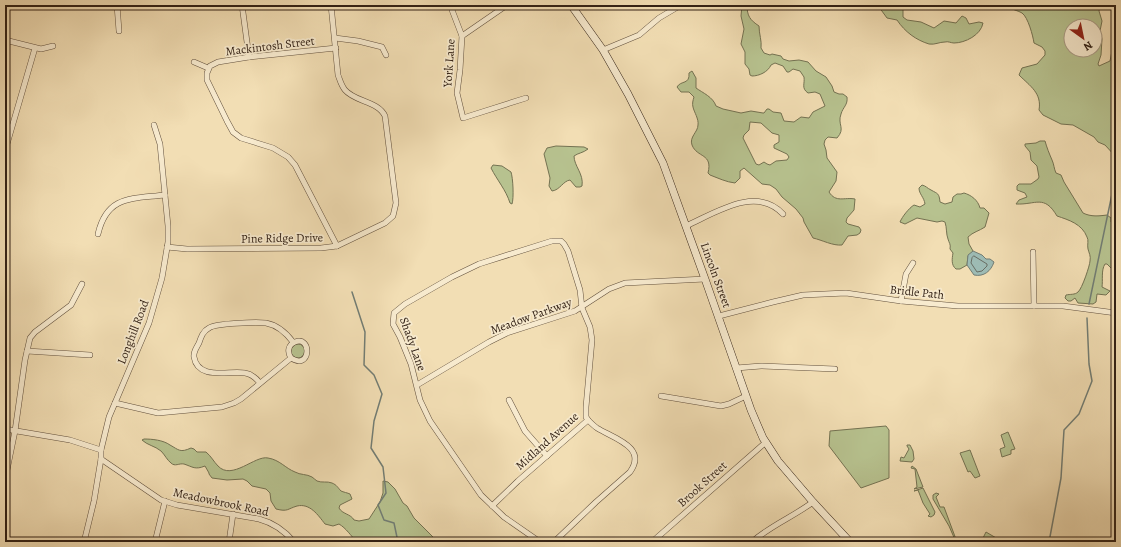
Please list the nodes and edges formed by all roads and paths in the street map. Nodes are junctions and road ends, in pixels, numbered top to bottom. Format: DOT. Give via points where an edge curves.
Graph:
graph roads {
  1 [pos="117,5"];
  2 [pos="242,5"];
  3 [pos="331,5"];
  4 [pos="507,5"];
  5 [pos="571,5"];
  6 [pos="681,5"];
  7 [pos="452,10"];
  8 [pos="119,31"];
  9 [pos="462,36"];
  10 [pos="335,38"];
  11 [pos="5,40"];
  12 [pos="53,46"];
  13 [pos="35,48"];
  14 [pos="336,48"];
  15 [pos="603,50"];
  16 [pos="386,55"];
  17 [pos="249,57"];
  18 [pos="194,62"];
  19 [pos="208,68"];
  20 [pos="526,98"];
  21 [pos="154,125"];
  22 [pos="5,151"];
  23 [pos="165,195"];
  24 [pos="783,214"];
  25 [pos="686,226"];
  26 [pos="98,234"];
  27 [pos="337,246"];
  28 [pos="167,247"];
  29 [pos="1033,252"];
  30 [pos="913,263"];
  31 [pos="706,279"];
  32 [pos="82,284"];
  33 [pos="901,301"];
  34 [pos="1034,306"];
  35 [pos="582,308"];
  36 [pos="1116,313"];
  37 [pos="719,316"];
  38 [pos="293,342"];
  39 [pos="27,351"];
  40 [pos="90,355"];
  41 [pos="291,358"];
  42 [pos="736,368"];
  43 [pos="835,368"];
  44 [pos="260,383"];
  45 [pos="417,385"];
  46 [pos="661,396"];
  47 [pos="746,396"];
  48 [pos="509,400"];
  49 [pos="114,403"];
  50 [pos="588,420"];
  51 [pos="5,429"];
  52 [pos="15,430"];
  53 [pos="766,442"];
  54 [pos="101,450"];
  55 [pos="547,456"];
  56 [pos="101,459"];
  57 [pos="5,480"];
  58 [pos="166,501"];
  59 [pos="813,502"];
  60 [pos="492,506"];
  61 [pos="233,514"];
  62 [pos="84,542"];
  63 [pos="155,542"];
  64 [pos="229,542"];
  65 [pos="294,542"];
  66 [pos="540,542"];
  67 [pos="554,542"];
  68 [pos="652,542"];
  69 [pos="752,542"];
  70 [pos="850,542"];
  1 -- 8 [label="street"];
  2 -- 17 [label="street"];
  3 -- 10 [label="street, Pine Ridge Drive"];
  4 -- 9 [label="street"];
  5 -- 15 [label="main road, Lincoln Street"];
  6 -- 15 [label="street" via="659,18 639,35"];
  7 -- 9 [label="street, York Lane"];
  9 -- 20 [label="street, York Lane" via="458,93 463,118"];
  10 -- 14 [label="street, Pine Ridge Drive"];
  10 -- 16 [label="street" via="375,44 382,47"];
  11 -- 13 [label="street"];
  12 -- 13 [label="street"];
  13 -- 22 [label="street"];
  14 -- 17 [label="street, Mackintosh Street"];
  14 -- 27 [label="street, Pine Ridge Drive" via="338,75 344,89 376,107 385,116 396,203 393,216 385,223"];
  15 -- 25 [label="main road, Lincoln Street" via="655,146"];
  17 -- 19 [label="street, Mackintosh Street" via="218,62"];
  18 -- 19 [label="street"];
  19 -- 27 [label="street" via="207,80 233,132 241,138 273,148 288,157 295,165"];
  21 -- 23 [label="street, Longhill Road" via="160,144"];
  23 -- 26 [label="street" via="132,199 116,204 106,214"];
  23 -- 28 [label="street, Longhill Road"];
  24 -- 25 [label="street" via="776,207 764,203 740,202"];
  25 -- 31 [label="main road, Lincoln Street"];
  27 -- 28 [label="street, Pine Ridge Drive" via="187,249"];
  28 -- 49 [label="street, Longhill Road" via="162,278 149,323"];
  29 -- 34 [label="street"];
  30 -- 33 [label="street" via="906,274"];
  31 -- 35 [label="street, Meadow Parkway" via="625,283 609,289"];
  31 -- 37 [label="main road, Lincoln Street"];
  32 -- 39 [label="street" via="71,305 32,334"];
  33 -- 34 [label="street, Bridle Path" via="958,306"];
  33 -- 37 [label="street, Bridle Path" via="846,293 826,293 773,302"];
  34 -- 36 [label="street, Bridle Path" via="1063,306"];
  35 -- 45 [label="street, Meadow Parkway" via="507,333"];
  35 -- 45 [label="street, Shady Lane" via="580,290 572,264 561,241 552,241 515,252 464,270 394,313 393,324 411,364"];
  35 -- 50 [label="street, Midland Avenue" via="592,340 586,407"];
  37 -- 42 [label="main road, Lincoln Street"];
  38 -- 41 [label="street" via="288,351"];
  38 -- 41 [label="street" via="302,342 308,350 300,360"];
  38 -- 44 [label="street" via="284,332 267,323 220,324 207,328 194,352 200,368 214,373 245,373"];
  39 -- 40 [label="street"];
  39 -- 52 [label="street"];
  41 -- 44 [label="street"];
  42 -- 43 [label="street"];
  42 -- 47 [label="main road, Lincoln Street"];
  44 -- 49 [label="street" via="241,399 222,407 158,413"];
  45 -- 60 [label="street, Shady Lane" via="430,421 474,486"];
  46 -- 47 [label="street" via="721,406"];
  47 -- 53 [label="main road, Lincoln Street"];
  48 -- 55 [label="street" via="525,431"];
  49 -- 54 [label="street, Longhill Road"];
  50 -- 55 [label="street, Midland Avenue"];
  50 -- 67 [label="street" via="630,446 634,452 634,468"];
  51 -- 52 [label="street"];
  52 -- 54 [label="street" via="70,440"];
  52 -- 57 [label="street"];
  53 -- 59 [label="main road, Lincoln Street" via="778,461"];
  53 -- 68 [label="street, Brook Street"];
  54 -- 56 [label="street, Longhill Road"];
  55 -- 60 [label="street, Midland Avenue"];
  56 -- 58 [label="street, Meadowbrook Road"];
  56 -- 62 [label="street, Longhill Road"];
  58 -- 61 [label="street, Meadowbrook Road"];
  58 -- 63 [label="street"];
  59 -- 69 [label="street"];
  59 -- 70 [label="main road, Lincoln Street"];
  60 -- 66 [label="street, Shady Lane"];
  61 -- 64 [label="street"];
  61 -- 65 [label="street, Meadowbrook Road" via="271,522"];
}
